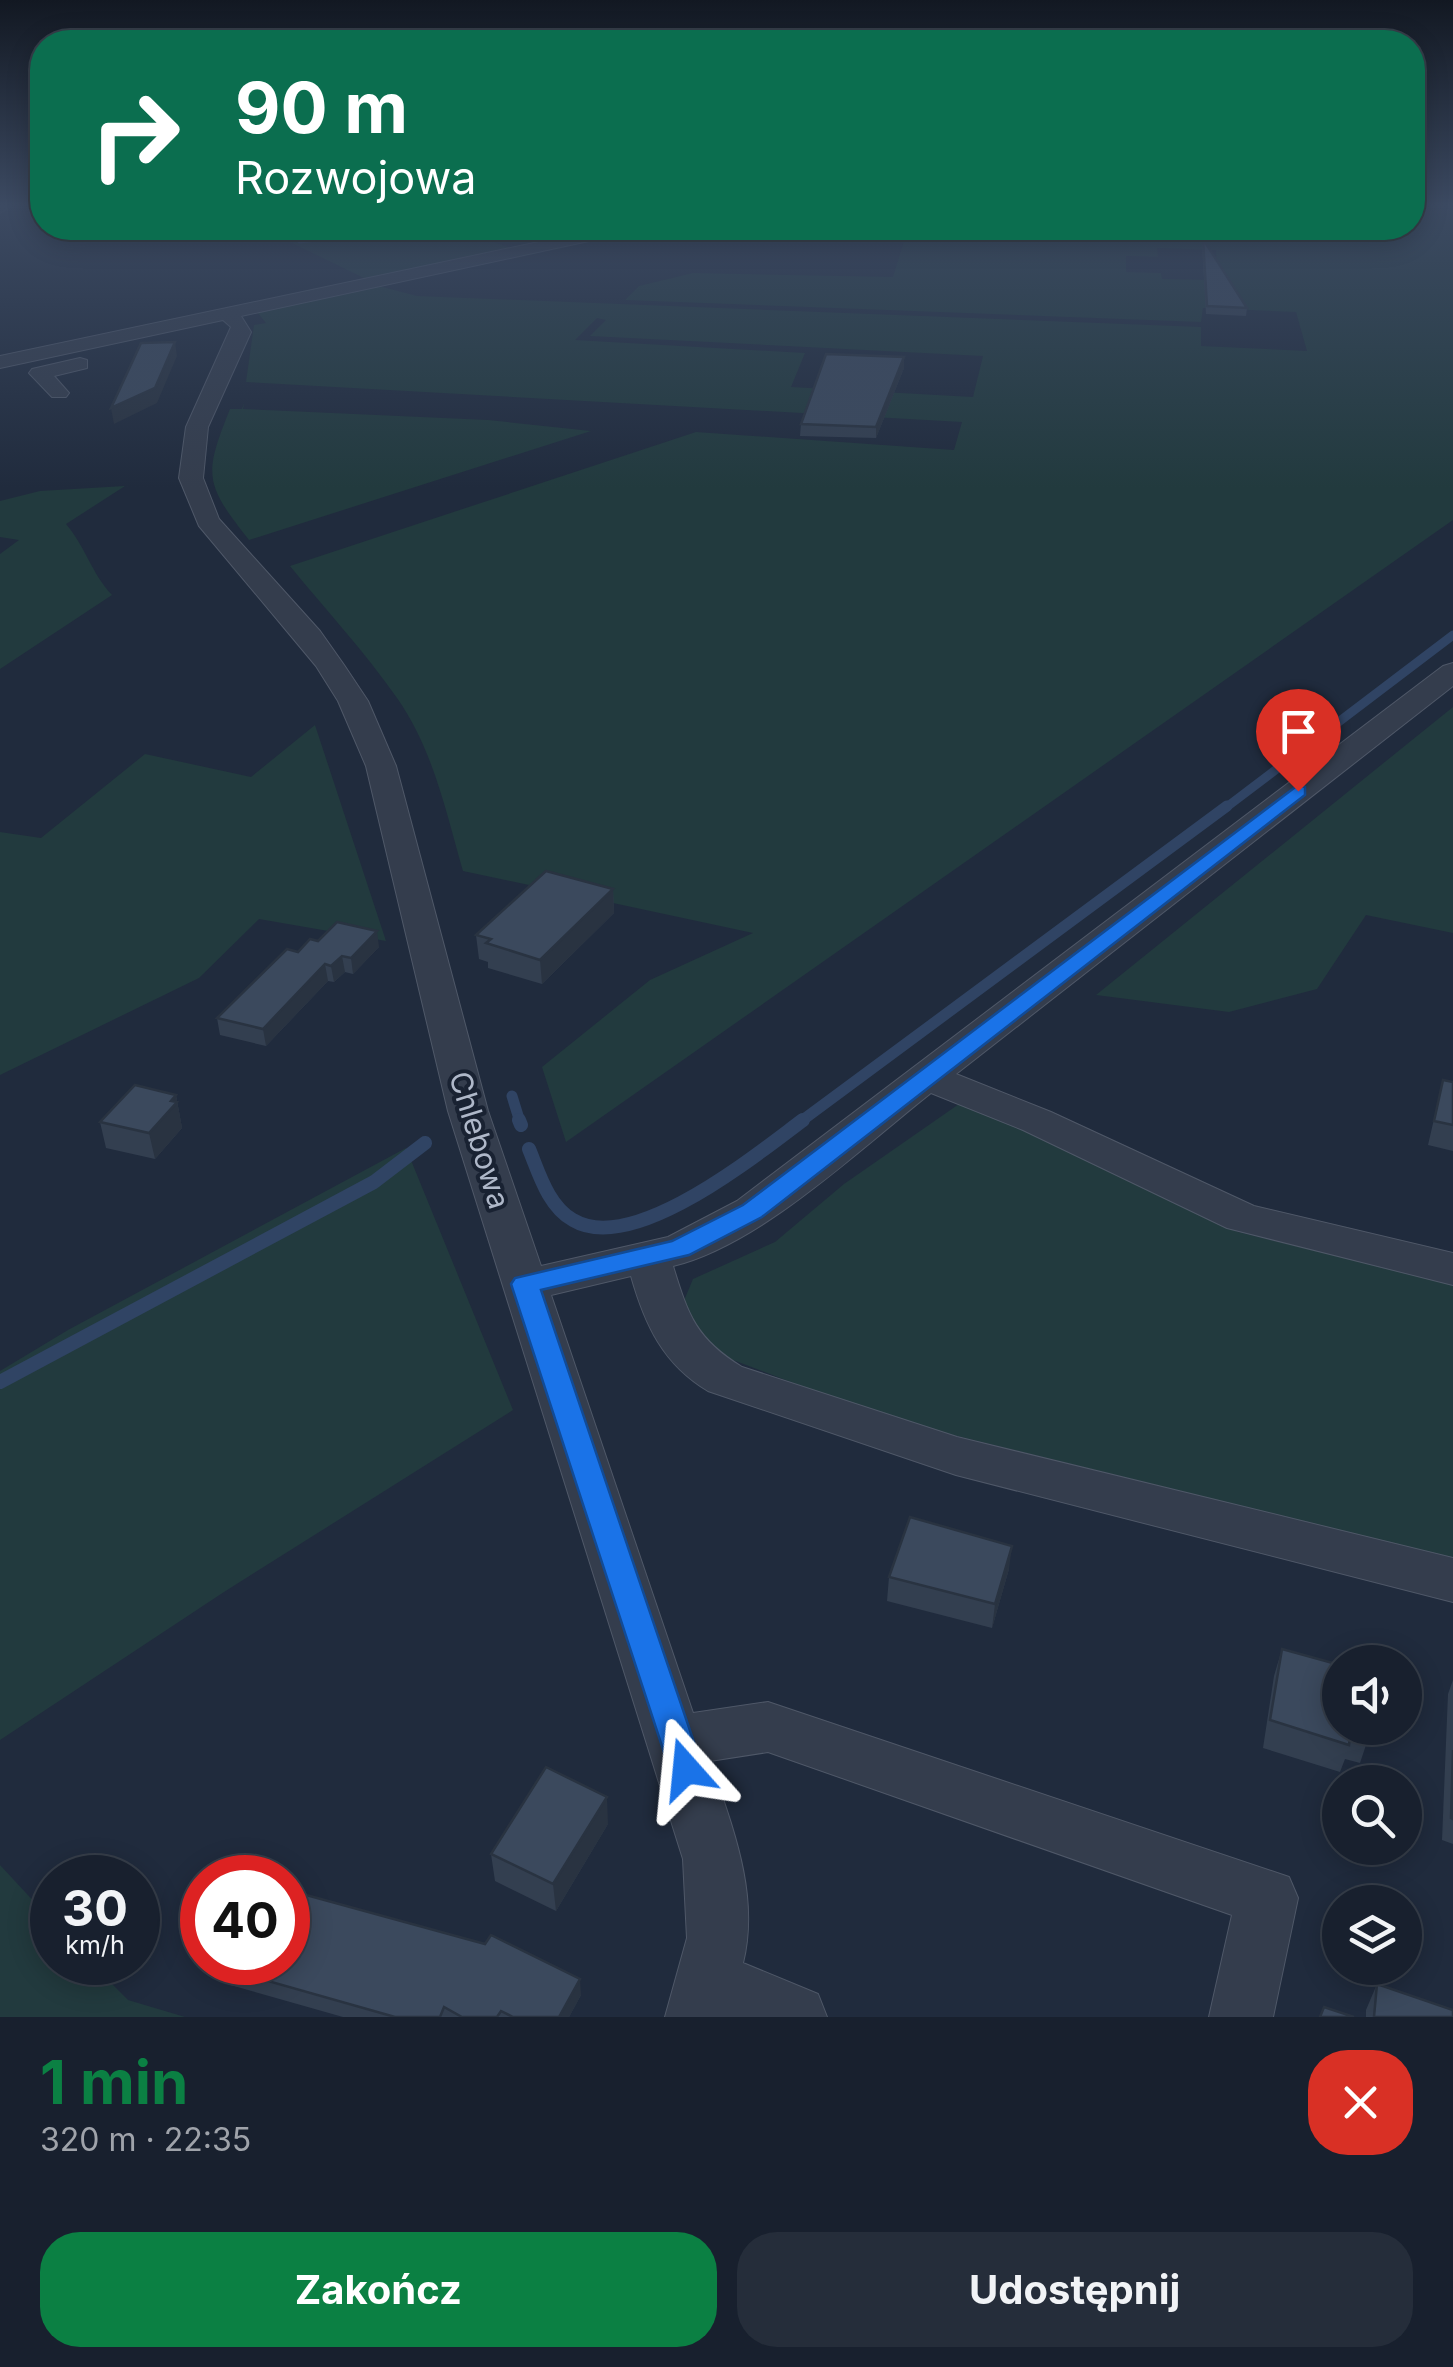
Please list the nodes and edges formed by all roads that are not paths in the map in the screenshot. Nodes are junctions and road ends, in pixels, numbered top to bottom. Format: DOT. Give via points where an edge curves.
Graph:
graph roads {
  1 [pos="347,300"];
  2 [pos="223,332"];
  3 [pos="0,362"];
  4 [pos="59,393"];
  5 [pos="1453,672"];
  6 [pos="927,1077"];
  7 [pos="648,1256"];
  8 [pos="1453,1269"];
  9 [pos="525,1284"];
  10 [pos="1453,1580"];
  11 [pos="676,1741"];
  12 [pos="703,1999"];
  13 [pos="796,2017"];
  14 [pos="1241,2017"];
  1 -- 2 [label="street"];
  2 -- 3 [label="street"];
  2 -- 4 [label="street" via="39,373"];
  2 -- 9 [label="street, Chlebowa" via="196,427 191,478 208,521 310,636 366,730 393,800 468,1111"];
  5 -- 6 [label="street"];
  6 -- 7 [label="street" via="752,1211 680,1249"];
  6 -- 8 [label="street" via="1037,1120 1242,1218"];
  7 -- 9 [label="street"];
  7 -- 10 [label="street" via="677,1341 701,1366 725,1378 956,1456"];
  9 -- 11 [label="street, Chlebowa"];
  11 -- 12 [label="street, Chlebowa" via="714,1860 718,1938"];
  11 -- 14 [label="street" via="768,1728 1267,1898"];
  12 -- 13 [label="street"];
}
